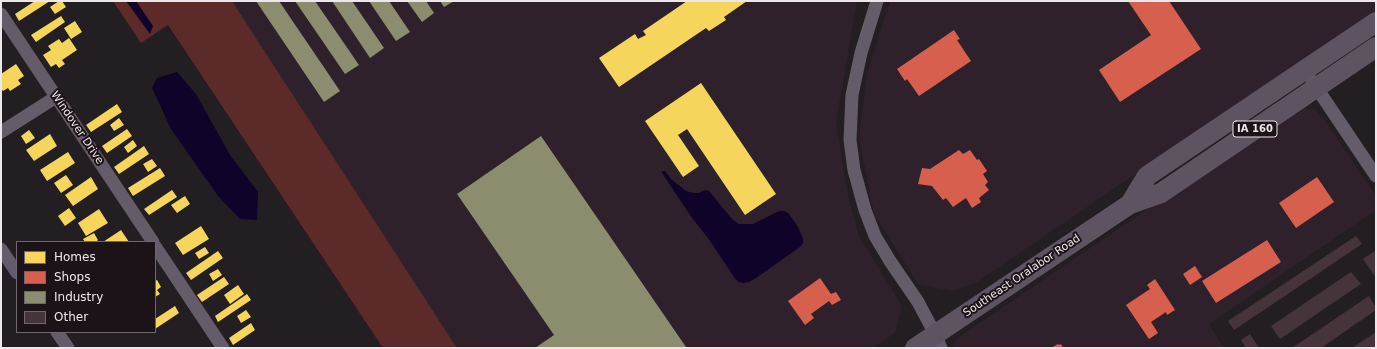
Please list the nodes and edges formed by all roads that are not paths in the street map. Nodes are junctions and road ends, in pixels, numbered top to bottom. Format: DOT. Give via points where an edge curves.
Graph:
graph roads {
  1 [pos="877,1"];
  2 [pos="1,14"];
  3 [pos="1376,22"];
  4 [pos="1376,47"];
  5 [pos="1304,70"];
  6 [pos="1316,87"];
  7 [pos="56,97"];
  8 [pos="1,132"];
  9 [pos="1376,176"];
  10 [pos="1130,204"];
  11 [pos="152,241"];
  12 [pos="156,248"];
  13 [pos="1,249"];
  14 [pos="16,272"];
  15 [pos="58,333"];
  16 [pos="938,341"];
  17 [pos="68,348"];
  18 [pos="223,348"];
  19 [pos="915,348"];
  1 -- 16 [label="street" via="861,53 852,95 850,140 854,170 858,190 875,236 918,302"];
  2 -- 7 [label="street, Windover Drive"];
  3 -- 5 [label="main road, Southeast Oralabor Road / IA 160"];
  4 -- 6 [label="main road, Southeast Oralabor Road / IA 160"];
  5 -- 6 [label="street"];
  5 -- 10 [label="main road, Southeast Oralabor Road / IA 160" via="1147,176"];
  6 -- 9 [label="street"];
  6 -- 10 [label="main road, Southeast Oralabor Road / IA 160" via="1161,193"];
  7 -- 8 [label="street"];
  7 -- 11 [label="street, Windover Drive"];
  10 -- 16 [label="main road, Southeast Oralabor Road / IA 160"];
  12 -- 18 [label="street"];
  13 -- 14 [label="street"];
  15 -- 17 [label="street"];
  16 -- 19 [label="main road, Southeast Oralabor Road / IA 160"];
}
